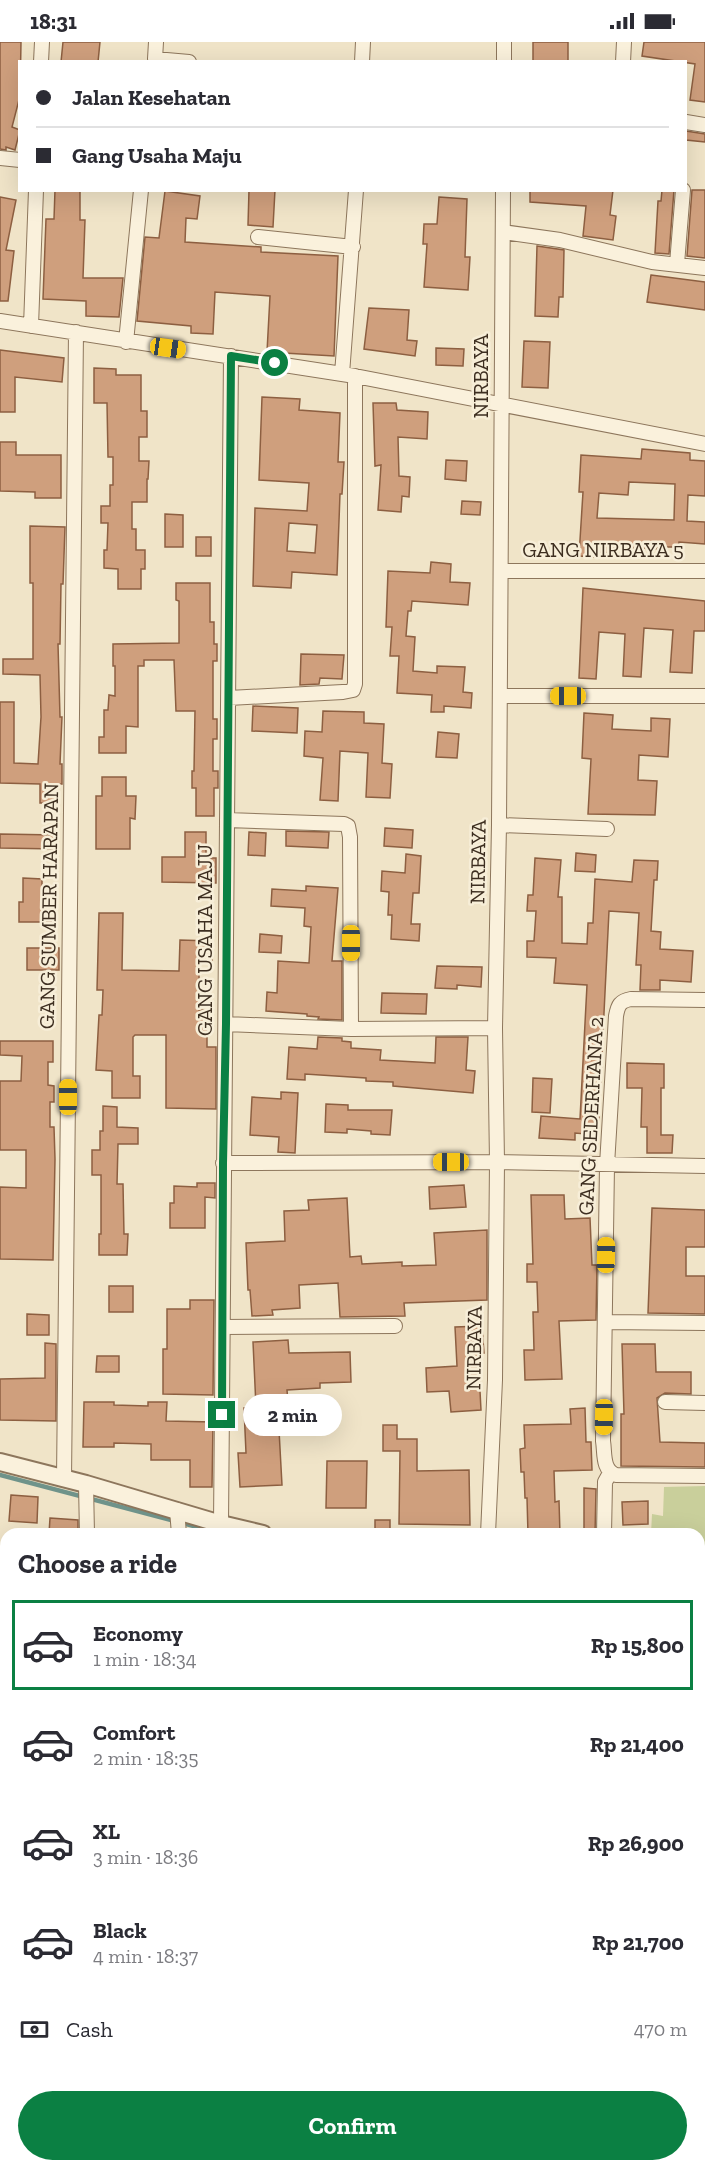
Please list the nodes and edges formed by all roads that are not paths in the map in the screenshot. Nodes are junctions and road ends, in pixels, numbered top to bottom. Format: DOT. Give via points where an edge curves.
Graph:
graph roads {
  1 [pos="42,42"];
  2 [pos="156,42"];
  3 [pos="363,42"];
  4 [pos="504,42"];
  5 [pos="624,42"];
  6 [pos="41,60"];
  7 [pos="155,60"];
  8 [pos="362,60"];
  9 [pos="504,60"];
  10 [pos="623,60"];
  11 [pos="687,122"];
  12 [pos="705,125"];
  13 [pos="0,158"];
  14 [pos="18,160"];
  15 [pos="36,192"];
  16 [pos="141,192"];
  17 [pos="356,192"];
  18 [pos="503,192"];
  19 [pos="683,192"];
  20 [pos="503,232"];
  21 [pos="258,237"];
  22 [pos="353,247"];
  23 [pos="677,264"];
  24 [pos="705,268"];
  25 [pos="0,321"];
  26 [pos="31,326"];
  27 [pos="76,332"];
  28 [pos="126,342"];
  29 [pos="231,356"];
  30 [pos="349,375"];
  31 [pos="501,403"];
  32 [pos="705,444"];
  33 [pos="501,571"];
  34 [pos="705,571"];
  35 [pos="500,696"];
  36 [pos="705,696"];
  37 [pos="229,698"];
  38 [pos="227,820"];
  39 [pos="499,825"];
  40 [pos="607,829"];
  41 [pos="705,1000"];
  42 [pos="226,1024"];
  43 [pos="495,1028"];
  44 [pos="351,1029"];
  45 [pos="497,1162"];
  46 [pos="223,1163"];
  47 [pos="607,1165"];
  48 [pos="705,1166"];
  49 [pos="605,1322"];
  50 [pos="705,1323"];
  51 [pos="395,1326"];
  52 [pos="224,1327"];
  53 [pos="665,1402"];
  54 [pos="705,1403"];
  55 [pos="0,1462"];
  56 [pos="610,1473"];
  57 [pos="705,1476"];
  58 [pos="64,1479"];
  59 [pos="86,1484"];
  60 [pos="177,1510"];
  61 [pos="221,1524"];
  62 [pos="87,1528"];
  63 [pos="178,1528"];
  64 [pos="238,1528"];
  65 [pos="488,1528"];
  66 [pos="604,1528"];
  1 -- 6 [label="street"];
  2 -- 7 [label="street"];
  3 -- 8 [label="street"];
  4 -- 9 [label="street"];
  5 -- 10 [label="street"];
  11 -- 12 [label="street"];
  13 -- 14 [label="street"];
  15 -- 26 [label="street"];
  16 -- 28 [label="street"];
  17 -- 22 [label="street"];
  18 -- 20 [label="street, NIRBAYA"];
  19 -- 23 [label="street"];
  20 -- 23 [label="street"];
  20 -- 31 [label="street, NIRBAYA"];
  21 -- 22 [label="street"];
  22 -- 30 [label="street"];
  23 -- 24 [label="street"];
  25 -- 26 [label="street"];
  26 -- 27 [label="street"];
  27 -- 28 [label="street"];
  27 -- 58 [label="street, GANG SUMBER HARAPAN"];
  28 -- 29 [label="street"];
  29 -- 30 [label="street"];
  29 -- 37 [label="street, GANG USAHA MAJU"];
  30 -- 31 [label="street"];
  30 -- 37 [label="street" via="353,690"];
  31 -- 32 [label="street"];
  31 -- 33 [label="street, NIRBAYA"];
  33 -- 34 [label="street, GANG NIRBAYA 5"];
  33 -- 35 [label="street, NIRBAYA"];
  35 -- 36 [label="street"];
  35 -- 39 [label="street, NIRBAYA"];
  37 -- 38 [label="street, GANG USAHA MAJU"];
  38 -- 42 [label="street, GANG USAHA MAJU"];
  38 -- 44 [label="street" via="348,826"];
  39 -- 40 [label="street"];
  39 -- 43 [label="street, NIRBAYA"];
  41 -- 47 [label="street, GANG SEDERHANA 2" via="631,999 619,1004"];
  42 -- 44 [label="street"];
  42 -- 46 [label="street, GANG USAHA MAJU"];
  43 -- 44 [label="street"];
  43 -- 45 [label="street, NIRBAYA"];
  45 -- 46 [label="street"];
  45 -- 47 [label="street"];
  45 -- 65 [label="street, NIRBAYA" via="495,1380"];
  46 -- 52 [label="street, GANG USAHA MAJU"];
  47 -- 48 [label="street"];
  47 -- 49 [label="street, GANG SEDERHANA 2"];
  49 -- 50 [label="street"];
  49 -- 56 [label="street, GANG SEDERHANA 2" via="603,1441"];
  51 -- 52 [label="street"];
  52 -- 61 [label="street, GANG USAHA MAJU"];
  53 -- 54 [label="street"];
  55 -- 58 [label="street"];
  56 -- 57 [label="street"];
  56 -- 66 [label="street" via="605,1482"];
  58 -- 59 [label="street"];
  59 -- 60 [label="street"];
  59 -- 62 [label="street"];
  60 -- 61 [label="street"];
  60 -- 63 [label="street"];
  61 -- 64 [label="street"];
}
